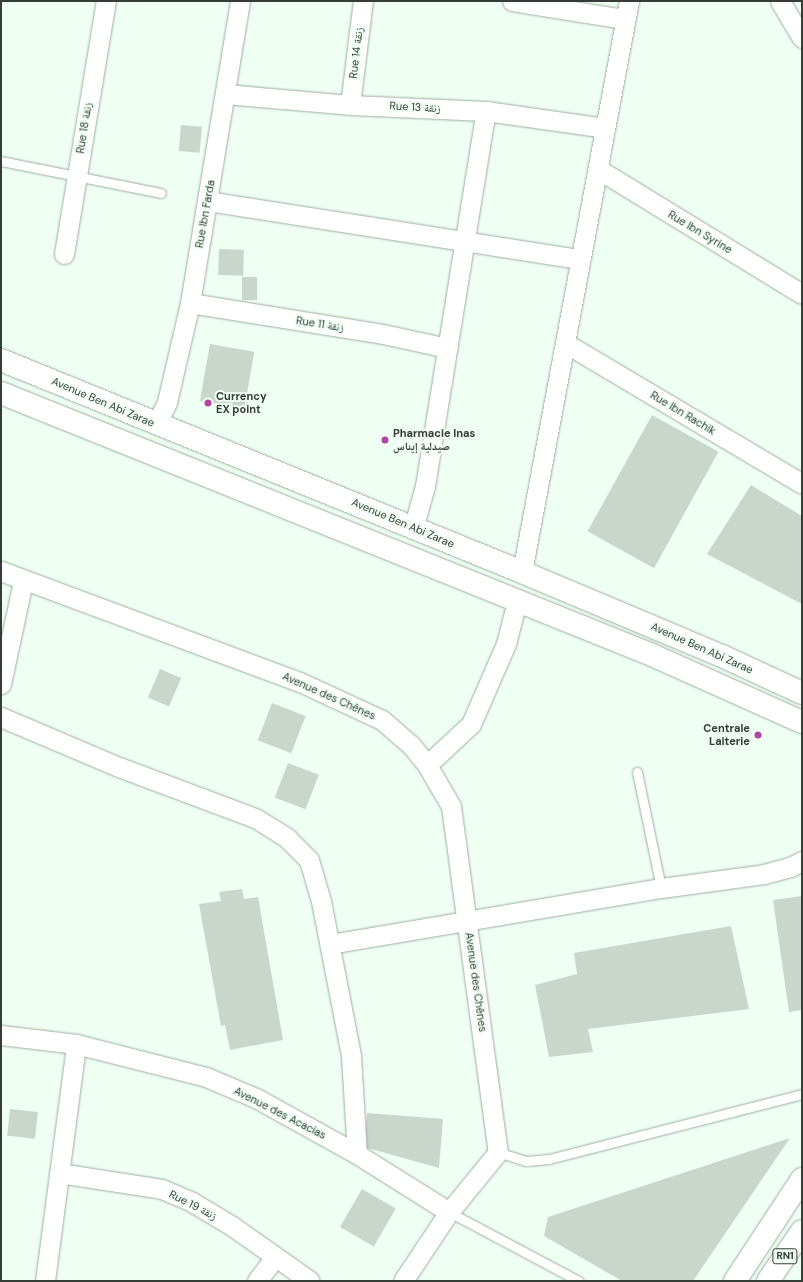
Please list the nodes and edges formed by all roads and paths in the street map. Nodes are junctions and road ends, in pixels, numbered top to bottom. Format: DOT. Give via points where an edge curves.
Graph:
graph roads {
  1 [pos="106,1"];
  2 [pos="240,1"];
  3 [pos="363,1"];
  4 [pos="512,1"];
  5 [pos="780,1"];
  6 [pos="627,10"];
  7 [pos="802,38"];
  8 [pos="225,94"];
  9 [pos="350,105"];
  10 [pos="486,110"];
  11 [pos="605,128"];
  12 [pos="1,161"];
  13 [pos="598,169"];
  14 [pos="76,177"];
  15 [pos="161,193"];
  16 [pos="208,201"];
  17 [pos="465,241"];
  18 [pos="64,254"];
  19 [pos="580,259"];
  20 [pos="802,294"];
  21 [pos="190,303"];
  22 [pos="565,343"];
  23 [pos="448,348"];
  24 [pos="1,360"];
  25 [pos="1,393"];
  26 [pos="156,424"];
  27 [pos="802,484"];
  28 [pos="413,529"];
  29 [pos="1,571"];
  30 [pos="522,572"];
  31 [pos="23,581"];
  32 [pos="517,601"];
  33 [pos="1,684"];
  34 [pos="802,693"];
  35 [pos="1,717"];
  36 [pos="802,722"];
  37 [pos="427,765"];
  38 [pos="637,772"];
  39 [pos="802,861"];
  40 [pos="661,888"];
  41 [pos="467,920"];
  42 [pos="330,944"];
  43 [pos="1,1035"];
  44 [pos="76,1044"];
  45 [pos="802,1094"];
  46 [pos="498,1152"];
  47 [pos="357,1154"];
  48 [pos="59,1173"];
  49 [pos="802,1179"];
  50 [pos="449,1212"];
  51 [pos="802,1231"];
  52 [pos="275,1257"];
  53 [pos="45,1281"];
  54 [pos="257,1281"];
  55 [pos="310,1281"];
  56 [pos="403,1281"];
  57 [pos="579,1281"];
  58 [pos="735,1281"];
  59 [pos="768,1281"];
  1 -- 14 [label="street, Rue 18 زنقة"];
  2 -- 8 [label="street, Rue Ibn Farda"];
  3 -- 9 [label="street, Rue 14 زنقة"];
  4 -- 6 [label="street"];
  5 -- 7 [label="street"];
  6 -- 11 [label="street"];
  8 -- 9 [label="street, Rue 13 زنقة"];
  8 -- 16 [label="street, Rue Ibn Farda"];
  9 -- 10 [label="street, Rue 13 زنقة"];
  10 -- 11 [label="street, Rue 13 زنقة"];
  10 -- 17 [label="street"];
  11 -- 13 [label="street"];
  12 -- 14 [label="lane"];
  13 -- 19 [label="street"];
  13 -- 20 [label="street, Rue Ibn Syrine"];
  14 -- 15 [label="lane"];
  14 -- 18 [label="street, Rue 18 زنقة"];
  16 -- 17 [label="street"];
  16 -- 21 [label="street, Rue Ibn Farda"];
  17 -- 19 [label="street"];
  17 -- 23 [label="street"];
  19 -- 22 [label="street"];
  21 -- 23 [label="street, Rue 11 زنقة" via="382,334"];
  21 -- 26 [label="street, Rue Ibn Farda" via="167,402"];
  22 -- 27 [label="street, Rue Ibn Rachik"];
  22 -- 30 [label="street"];
  23 -- 28 [label="street" via="425,486"];
  24 -- 26 [label="main road, Avenue Ben Abi Zarae"];
  25 -- 32 [label="main road"];
  26 -- 28 [label="main road, Avenue Ben Abi Zarae" via="298,479"];
  28 -- 30 [label="main road, Avenue Ben Abi Zarae"];
  29 -- 31 [label="street, Avenue des Chênes"];
  30 -- 34 [label="main road, Avenue Ben Abi Zarae" via="662,630"];
  31 -- 33 [label="street"];
  31 -- 37 [label="street, Avenue des Chênes" via="98,606 300,682 353,706 382,720 410,745"];
  32 -- 36 [label="main road" via="659,658"];
  32 -- 37 [label="street" via="506,644 471,724"];
  35 -- 42 [label="street" via="119,767 257,819 287,838 309,860"];
  37 -- 41 [label="street, Avenue des Chênes" via="451,806"];
  38 -- 40 [label="lane"];
  39 -- 40 [label="street" via="764,874"];
  40 -- 41 [label="street"];
  41 -- 42 [label="street"];
  41 -- 46 [label="street, Avenue des Chênes"];
  42 -- 47 [label="street" via="351,1056"];
  43 -- 44 [label="street, Avenue des Acacias"];
  44 -- 47 [label="street, Avenue des Acacias" via="206,1076 256,1098"];
  44 -- 48 [label="street"];
  45 -- 46 [label="lane" via="549,1159 526,1160"];
  46 -- 50 [label="street"];
  47 -- 50 [label="street, Avenue des Acacias"];
  48 -- 52 [label="street, Rue 19 زنقة" via="162,1189 192,1202"];
  48 -- 53 [label="street"];
  49 -- 58 [label="main road"];
  50 -- 56 [label="street"];
  50 -- 57 [label="lane"];
  51 -- 59 [label="main road, RN1"];
  52 -- 54 [label="street"];
  52 -- 55 [label="street, Rue 19 زنقة"];
}
